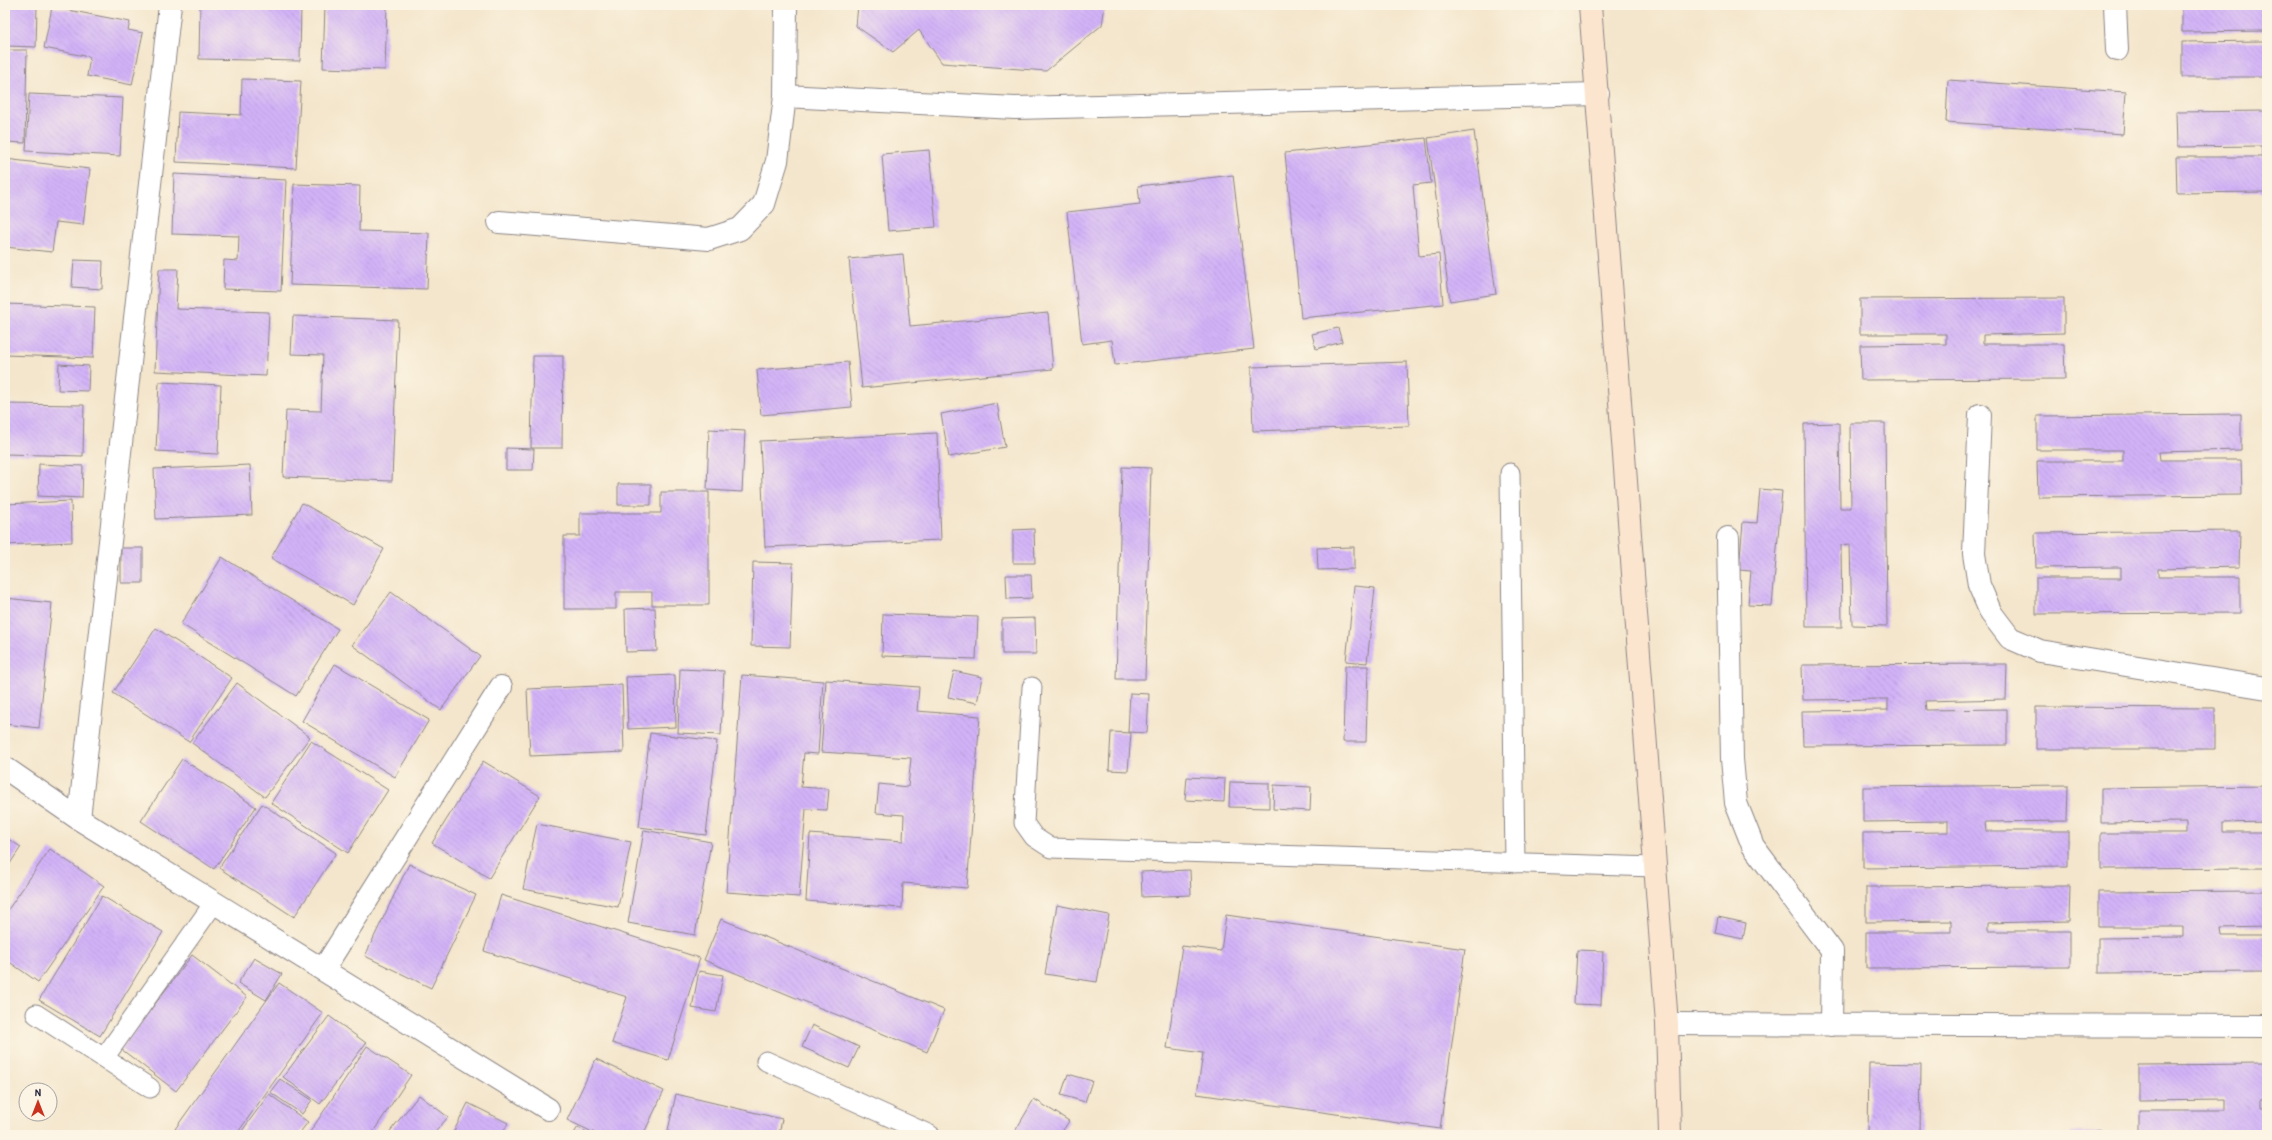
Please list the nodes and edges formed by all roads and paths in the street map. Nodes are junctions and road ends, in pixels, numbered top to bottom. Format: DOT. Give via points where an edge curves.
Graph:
graph roads {
  1 [pos="170,5"];
  2 [pos="786,5"];
  3 [pos="1590,5"];
  4 [pos="2115,5"];
  5 [pos="2117,50"];
  6 [pos="1598,94"];
  7 [pos="785,96"];
  8 [pos="499,222"];
  9 [pos="1980,415"];
  10 [pos="1510,473"];
  11 [pos="1728,538"];
  12 [pos="501,687"];
  13 [pos="1032,687"];
  14 [pos="2267,688"];
  15 [pos="5,768"];
  16 [pos="79,819"];
  17 [pos="1515,863"];
  18 [pos="1655,867"];
  19 [pos="214,902"];
  20 [pos="323,970"];
  21 [pos="36,1014"];
  22 [pos="1667,1024"];
  23 [pos="1831,1025"];
  24 [pos="2267,1026"];
  25 [pos="104,1058"];
  26 [pos="766,1062"];
  27 [pos="150,1088"];
  28 [pos="548,1108"];
  29 [pos="930,1135"];
  30 [pos="1670,1135"];
  1 -- 16 [label="street"];
  2 -- 7 [label="street"];
  3 -- 6 [label="main road"];
  4 -- 5 [label="street"];
  6 -- 7 [label="street" via="1015,108"];
  6 -- 18 [label="main road"];
  7 -- 8 [label="street" via="777,161 764,204 740,229 709,239"];
  9 -- 14 [label="street" via="1974,554 1979,585 1991,613 2010,638 2040,651"];
  10 -- 17 [label="lane"];
  11 -- 23 [label="street" via="1732,758 1736,803 1753,846 1832,951"];
  12 -- 20 [label="street"];
  13 -- 17 [label="lane" via="1024,823 1034,837 1052,848"];
  15 -- 16 [label="street"];
  16 -- 19 [label="street"];
  17 -- 18 [label="lane"];
  18 -- 22 [label="main road"];
  19 -- 20 [label="street"];
  19 -- 25 [label="lane"];
  20 -- 28 [label="street"];
  21 -- 25 [label="lane"];
  22 -- 23 [label="street"];
  22 -- 30 [label="main road"];
  23 -- 24 [label="street"];
  25 -- 27 [label="lane"];
  26 -- 29 [label="lane"];
}
